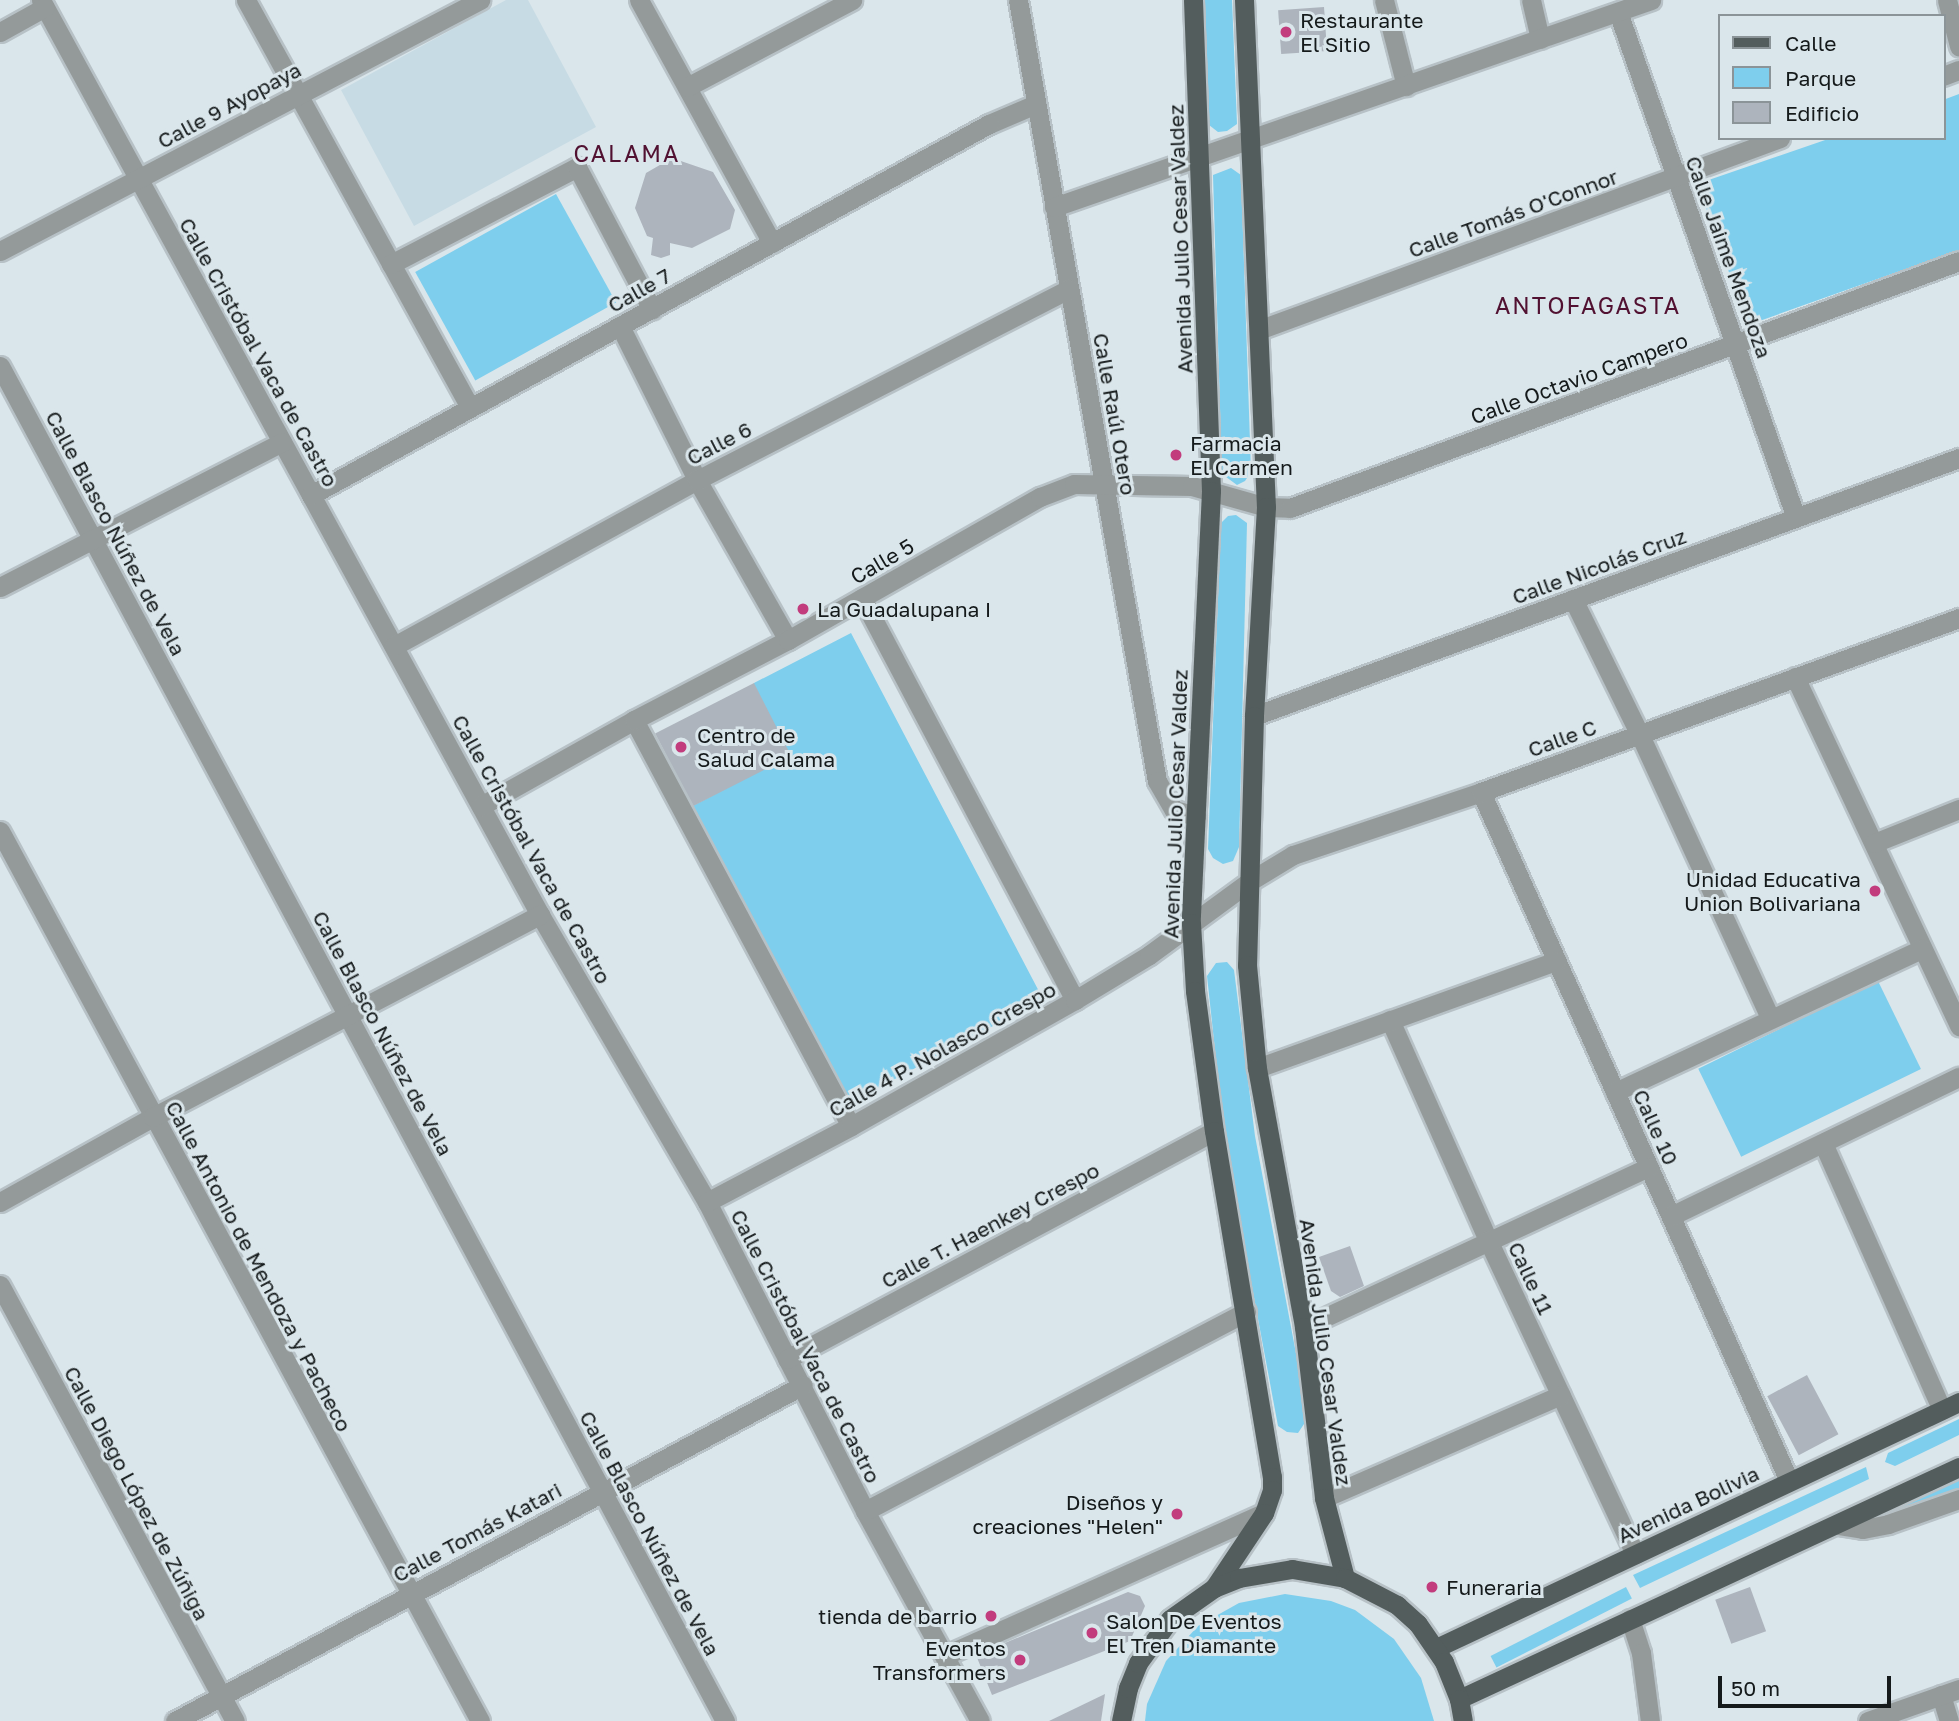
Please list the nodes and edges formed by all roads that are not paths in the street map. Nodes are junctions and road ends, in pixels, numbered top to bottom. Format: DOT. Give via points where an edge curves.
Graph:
graph roads {
  1 [pos="246,0"];
  2 [pos="480,0"];
  3 [pos="639,0"];
  4 [pos="852,0"];
  5 [pos="1018,0"];
  6 [pos="1193,0"];
  7 [pos="1244,0"];
  8 [pos="1384,0"];
  9 [pos="1531,0"];
  10 [pos="1651,0"];
  11 [pos="1947,0"];
  12 [pos="43,4"];
  13 [pos="1618,12"];
  14 [pos="0,32"];
  15 [pos="1540,39"];
  16 [pos="1959,46"];
  17 [pos="1406,86"];
  18 [pos="687,88"];
  19 [pos="297,94"];
  20 [pos="1036,104"];
  21 [pos="1252,139"];
  22 [pos="1775,140"];
  23 [pos="1201,157"];
  24 [pos="1676,178"];
  25 [pos="139,180"];
  26 [pos="1054,207"];
  27 [pos="772,243"];
  28 [pos="0,251"];
  29 [pos="1959,261"];
  30 [pos="391,264"];
  31 [pos="1069,289"];
  32 [pos="652,309"];
  33 [pos="620,326"];
  34 [pos="1261,330"];
  35 [pos="1737,345"];
  36 [pos="0,366"];
  37 [pos="470,408"];
  38 [pos="282,442"];
  39 [pos="1959,458"];
  40 [pos="697,480"];
  41 [pos="1104,482"];
  42 [pos="1211,491"];
  43 [pos="311,495"];
  44 [pos="1266,507"];
  45 [pos="1796,518"];
  46 [pos="93,538"];
  47 [pos="0,587"];
  48 [pos="862,598"];
  49 [pos="1573,599"];
  50 [pos="1959,618"];
  51 [pos="788,640"];
  52 [pos="394,646"];
  53 [pos="1795,677"];
  54 [pos="1254,716"];
  55 [pos="634,720"];
  56 [pos="1640,734"];
  57 [pos="1481,792"];
  58 [pos="481,806"];
  59 [pos="1959,809"];
  60 [pos="1196,816"];
  61 [pos="0,831"];
  62 [pos="1874,843"];
  63 [pos="1250,881"];
  64 [pos="540,915"];
  65 [pos="1191,923"];
  66 [pos="1922,949"];
  67 [pos="1556,961"];
  68 [pos="1075,1000"];
  69 [pos="349,1017"];
  70 [pos="1770,1018"];
  71 [pos="1390,1020"];
  72 [pos="1959,1026"];
  73 [pos="1257,1068"];
  74 [pos="1959,1077"];
  75 [pos="1615,1092"];
  76 [pos="153,1117"];
  77 [pos="851,1126"];
  78 [pos="1214,1131"];
  79 [pos="1823,1143"];
  80 [pos="1649,1167"];
  81 [pos="0,1202"];
  82 [pos="707,1202"];
  83 [pos="1671,1216"];
  84 [pos="1488,1240"];
  85 [pos="0,1285"];
  86 [pos="1246,1312"];
  87 [pos="1304,1327"];
  88 [pos="787,1359"];
  89 [pos="803,1385"];
  90 [pos="1561,1395"];
  91 [pos="1950,1406"];
  92 [pos="1959,1467"];
  93 [pos="1789,1481"];
  94 [pos="602,1490"];
  95 [pos="1324,1498"];
  96 [pos="1959,1499"];
  97 [pos="865,1511"];
  98 [pos="1264,1513"];
  99 [pos="1839,1525"];
  100 [pos="1635,1554"];
  101 [pos="1345,1578"];
  102 [pos="1214,1588"];
  103 [pos="410,1594"];
  104 [pos="1630,1619"];
  105 [pos="1436,1647"];
  106 [pos="944,1656"];
  107 [pos="1950,1692"];
  108 [pos="221,1696"];
  109 [pos="1459,1699"];
  110 [pos="175,1721"];
  111 [pos="235,1721"];
  112 [pos="480,1721"];
  113 [pos="725,1721"];
  114 [pos="980,1721"];
  115 [pos="1121,1721"];
  116 [pos="1463,1721"];
  117 [pos="1650,1721"];
  118 [pos="1868,1721"];
  119 [pos="1949,1721"];
  1 -- 19 [label="street"];
  2 -- 19 [label="street, Calle 9 Ayopaya"];
  3 -- 18 [label="street"];
  4 -- 18 [label="street"];
  5 -- 20 [label="street, Calle Raúl Otero"];
  6 -- 23 [label="main road, Avenida Julio Cesar Valdez"];
  7 -- 21 [label="main road, Avenida Julio Cesar Valdez"];
  8 -- 17 [label="street"];
  9 -- 15 [label="street"];
  10 -- 13 [label="street"];
  11 -- 16 [label="street"];
  12 -- 14 [label="street"];
  12 -- 25 [label="street, Calle Cristóbal Vaca de Castro"];
  13 -- 15 [label="street"];
  13 -- 24 [label="street, Calle Jaime Mendoza"];
  15 -- 17 [label="street"];
  17 -- 21 [label="street"];
  18 -- 27 [label="street"];
  19 -- 25 [label="street, Calle 9 Ayopaya"];
  19 -- 30 [label="street"];
  20 -- 26 [label="street, Calle Raúl Otero"];
  20 -- 27 [label="street, Calle 7" via="989,124"];
  21 -- 23 [label="street"];
  21 -- 34 [label="main road, Avenida Julio Cesar Valdez"];
  22 -- 24 [label="street, Calle Tomás O'Connor"];
  23 -- 26 [label="street"];
  23 -- 42 [label="main road, Avenida Julio Cesar Valdez"];
  24 -- 34 [label="street, Calle Tomás O'Connor"];
  24 -- 35 [label="street, Calle Jaime Mendoza"];
  25 -- 28 [label="street, Calle 9 Ayopaya"];
  25 -- 38 [label="street, Calle Cristóbal Vaca de Castro"];
  26 -- 31 [label="street, Calle Raúl Otero"];
  27 -- 32 [label="street, Calle 7"];
  29 -- 35 [label="street, Calle Octavio Campero"];
  30 -- 32 [label="street" via="577,167"];
  30 -- 37 [label="street"];
  31 -- 40 [label="street, Calle 6"];
  31 -- 41 [label="street, Calle Raúl Otero"];
  32 -- 33 [label="street, Calle 7"];
  33 -- 37 [label="street, Calle 7"];
  33 -- 40 [label="street"];
  34 -- 44 [label="main road, Avenida Julio Cesar Valdez"];
  35 -- 44 [label="street, Calle Octavio Campero" via="1290,508"];
  35 -- 45 [label="street, Calle Jaime Mendoza"];
  36 -- 46 [label="street, Calle Blasco Núñez de Vela"];
  37 -- 43 [label="street, Calle 7"];
  38 -- 43 [label="street, Calle Cristóbal Vaca de Castro"];
  38 -- 46 [label="street"];
  39 -- 45 [label="street, Calle Nicolás Cruz"];
  40 -- 51 [label="street"];
  40 -- 52 [label="street, Calle 6"];
  41 -- 42 [label="street, Calle 5"];
  41 -- 48 [label="street, Calle 5" via="1074,484 1040,497"];
  41 -- 60 [label="street, Calle Raúl Otero" via="1157,781 1174,810"];
  42 -- 44 [label="street, Calle Octavio Campero"];
  42 -- 60 [label="main road, Avenida Julio Cesar Valdez"];
  43 -- 52 [label="street, Calle Cristóbal Vaca de Castro"];
  44 -- 54 [label="main road, Avenida Julio Cesar Valdez"];
  45 -- 49 [label="street, Calle Nicolás Cruz"];
  46 -- 47 [label="street"];
  46 -- 69 [label="street, Calle Blasco Núñez de Vela"];
  48 -- 51 [label="street, Calle 5"];
  48 -- 68 [label="street"];
  49 -- 54 [label="street, Calle Nicolás Cruz"];
  49 -- 56 [label="street"];
  50 -- 53 [label="street, Calle C"];
  51 -- 55 [label="street, Calle 5"];
  52 -- 58 [label="street, Calle Cristóbal Vaca de Castro"];
  53 -- 56 [label="street, Calle C"];
  53 -- 62 [label="street"];
  54 -- 63 [label="main road, Avenida Julio Cesar Valdez"];
  55 -- 58 [label="street, Calle 5"];
  55 -- 77 [label="street"];
  56 -- 57 [label="street, Calle C"];
  56 -- 70 [label="street"];
  57 -- 63 [label="street, Calle C" via="1293,855"];
  57 -- 67 [label="street, Calle 10"];
  58 -- 64 [label="street, Calle Cristóbal Vaca de Castro"];
  59 -- 62 [label="street"];
  60 -- 65 [label="main road, Avenida Julio Cesar Valdez"];
  61 -- 76 [label="street, Calle Antonio de Mendoza y Pacheco"];
  62 -- 66 [label="street"];
  63 -- 65 [label="street, Calle C"];
  63 -- 73 [label="main road, Avenida Julio Cesar Valdez" via="1247,965"];
  64 -- 69 [label="street"];
  64 -- 82 [label="street, Calle Cristóbal Vaca de Castro"];
  65 -- 68 [label="street, Calle 4 P. Nolasco Crespo"];
  65 -- 78 [label="main road, Avenida Julio Cesar Valdez"];
  66 -- 70 [label="street"];
  66 -- 72 [label="street"];
  67 -- 71 [label="street"];
  67 -- 75 [label="street, Calle 10"];
  68 -- 77 [label="street, Calle 4 P. Nolasco Crespo"];
  69 -- 76 [label="street"];
  69 -- 94 [label="street, Calle Blasco Núñez de Vela"];
  70 -- 75 [label="street"];
  71 -- 73 [label="street"];
  71 -- 84 [label="street, Calle 11"];
  73 -- 87 [label="main road, Avenida Julio Cesar Valdez"];
  74 -- 79 [label="street"];
  75 -- 80 [label="street, Calle 10"];
  76 -- 81 [label="street"];
  76 -- 103 [label="street, Calle Antonio de Mendoza y Pacheco"];
  77 -- 82 [label="street, Calle 4 P. Nolasco Crespo"];
  78 -- 86 [label="main road, Avenida Julio Cesar Valdez"];
  78 -- 88 [label="street, Calle T. Haenkey Crespo"];
  79 -- 83 [label="street"];
  79 -- 91 [label="street"];
  80 -- 83 [label="street, Calle 10"];
  80 -- 84 [label="street"];
  82 -- 88 [label="street, Calle Cristóbal Vaca de Castro"];
  83 -- 93 [label="street, Calle 10"];
  84 -- 87 [label="street"];
  84 -- 90 [label="street, Calle 11"];
  85 -- 108 [label="street, Calle Diego López de Zúñiga"];
  86 -- 97 [label="street"];
  86 -- 98 [label="main road, Avenida Julio Cesar Valdez" via="1272,1477"];
  87 -- 95 [label="main road, Avenida Julio Cesar Valdez"];
  88 -- 89 [label="street, Calle Cristóbal Vaca de Castro"];
  89 -- 94 [label="street, Calle Tomás Katari"];
  89 -- 97 [label="street, Calle Cristóbal Vaca de Castro"];
  90 -- 95 [label="street"];
  90 -- 100 [label="street, Calle 11"];
  91 -- 93 [label="main road, Avenida Bolivia"];
  92 -- 99 [label="main road"];
  93 -- 100 [label="main road, Avenida Bolivia"];
  94 -- 103 [label="street, Calle Tomás Katari"];
  94 -- 113 [label="street, Calle Blasco Núñez de Vela"];
  95 -- 101 [label="main road, Avenida Julio Cesar Valdez"];
  96 -- 99 [label="street" via="1888,1524 1863,1529"];
  97 -- 106 [label="street, Calle Cristóbal Vaca de Castro"];
  98 -- 102 [label="main road, Avenida Julio Cesar Valdez"];
  98 -- 106 [label="street"];
  99 -- 104 [label="main road"];
  100 -- 105 [label="main road, Avenida Bolivia"];
  101 -- 102 [label="main road" via="1292,1569 1239,1578"];
  101 -- 105 [label="main road" via="1397,1605"];
  102 -- 115 [label="main road" via="1170,1619 1152,1640 1128,1688"];
  103 -- 108 [label="street, Calle Tomás Katari"];
  103 -- 112 [label="street, Calle Antonio de Mendoza y Pacheco"];
  104 -- 109 [label="main road"];
  104 -- 117 [label="street" via="1641,1653"];
  105 -- 109 [label="main road"];
  106 -- 114 [label="street, Calle Cristóbal Vaca de Castro"];
  107 -- 118 [label="street"];
  107 -- 119 [label="street"];
  108 -- 110 [label="street, Calle Tomás Katari"];
  108 -- 111 [label="street, Calle Diego López de Zúñiga"];
  109 -- 116 [label="main road"];
}
